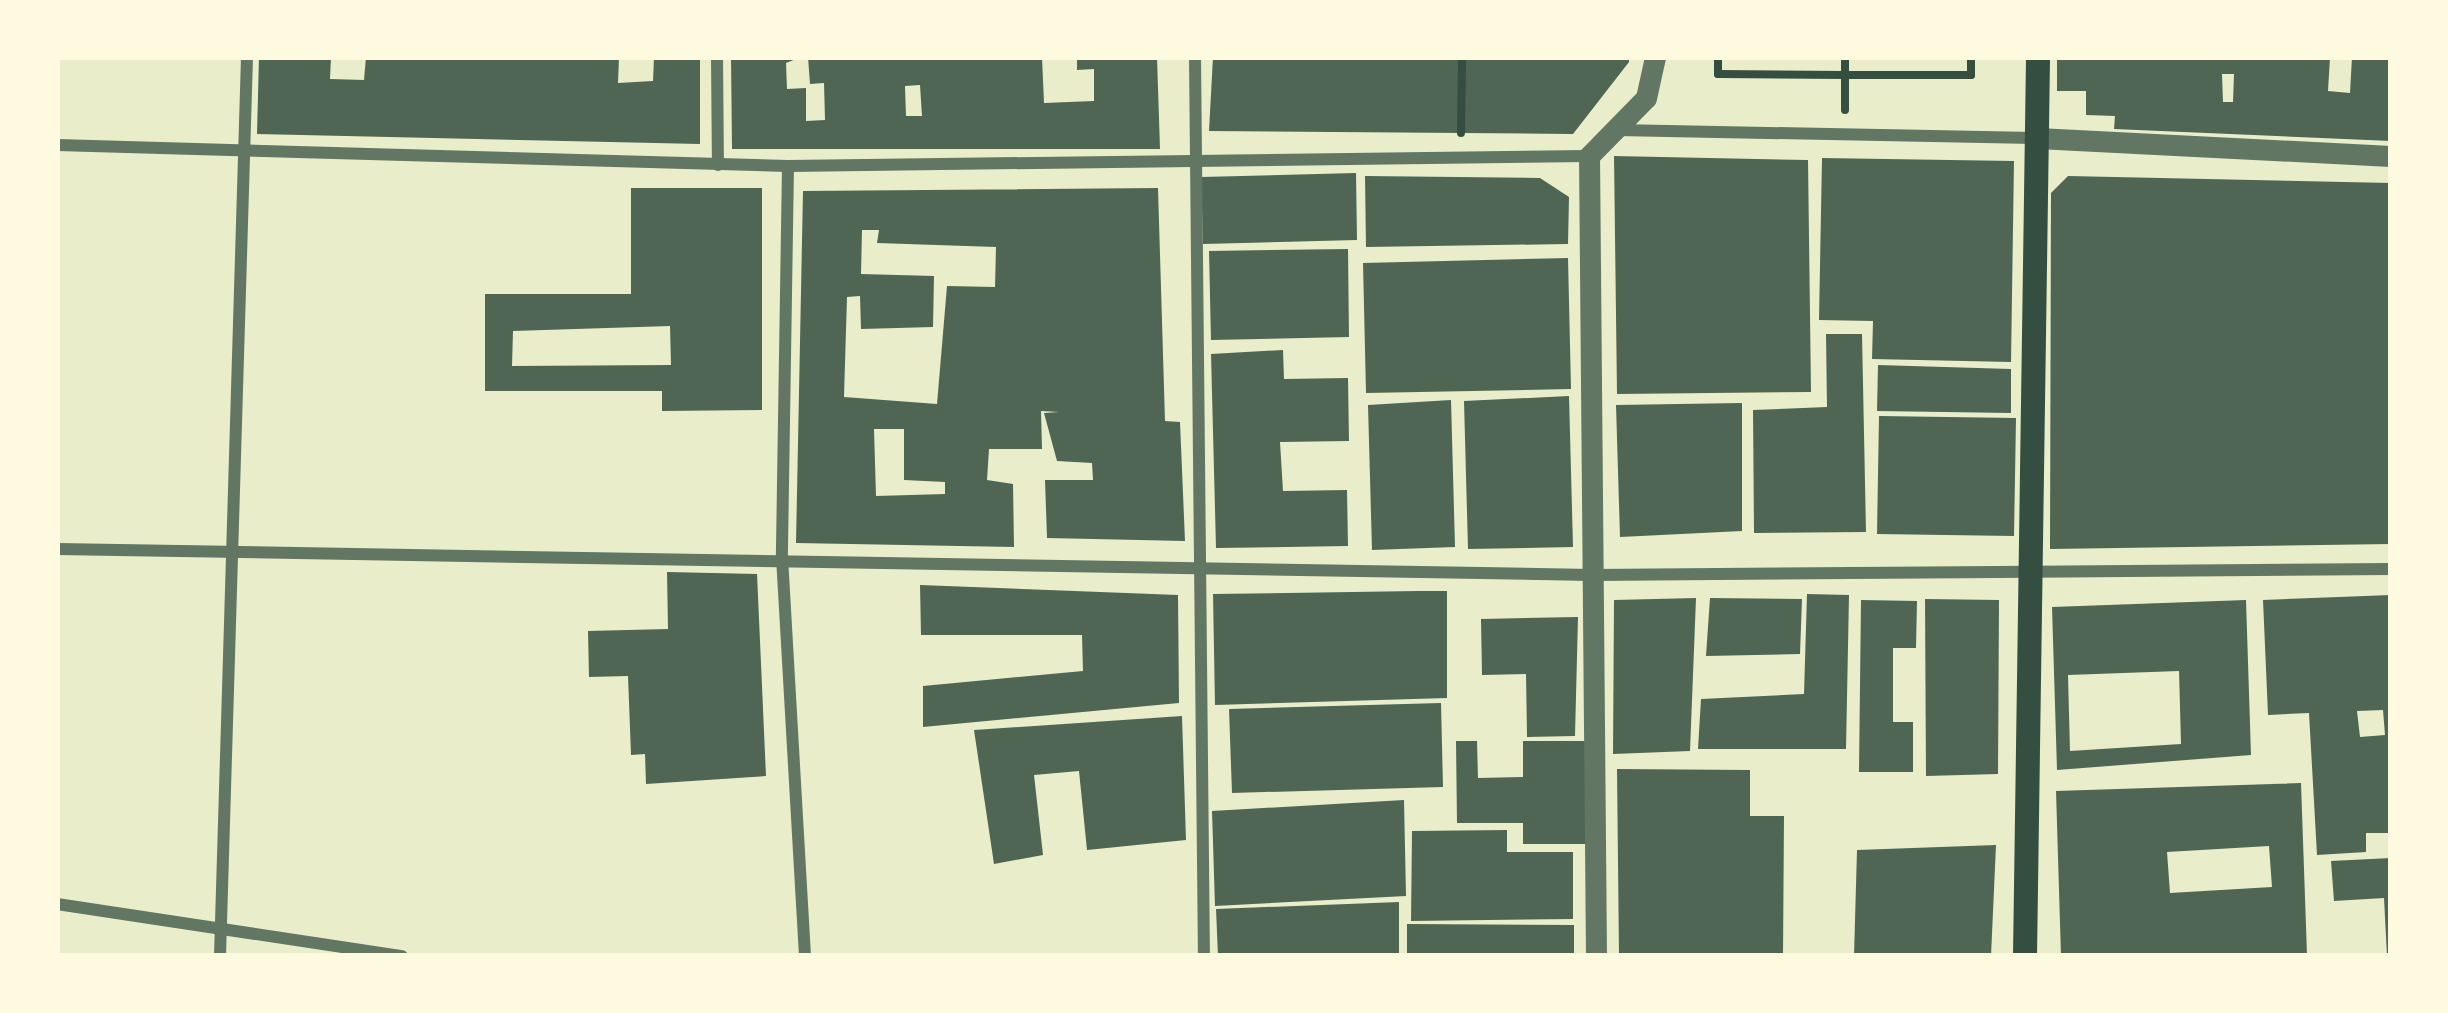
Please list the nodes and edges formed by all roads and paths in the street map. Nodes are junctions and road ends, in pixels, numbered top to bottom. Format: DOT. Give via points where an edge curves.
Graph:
graph roads {
  1 [pos="247,57"];
  2 [pos="717,57"];
  3 [pos="1195,57"];
  4 [pos="1462,57"];
  5 [pos="1655,57"];
  6 [pos="1718,57"];
  7 [pos="1845,57"];
  8 [pos="1971,57"];
  9 [pos="2038,57"];
  10 [pos="1845,75"];
  11 [pos="1845,101"];
  12 [pos="1616,130"];
  13 [pos="1460,133"];
  14 [pos="2037,138"];
  15 [pos="57,145"];
  16 [pos="236,156"];
  17 [pos="1589,156"];
  18 [pos="2391,156"];
  19 [pos="1196,160"];
  20 [pos="718,165"];
  21 [pos="788,166"];
  22 [pos="237,547"];
  23 [pos="57,549"];
  24 [pos="782,557"];
  25 [pos="2391,569"];
  26 [pos="1196,572"];
  27 [pos="2031,573"];
  28 [pos="1592,575"];
  29 [pos="57,904"];
  30 [pos="222,922"];
  31 [pos="220,956"];
  32 [pos="402,956"];
  33 [pos="805,956"];
  34 [pos="1204,956"];
  35 [pos="1596,956"];
  36 [pos="2025,956"];
  1 -- 16 [label="street"];
  2 -- 20 [label="street"];
  3 -- 19 [label="street"];
  4 -- 13 [label="path"];
  5 -- 12 [label="street" via="1653,85"];
  6 -- 10 [label="path" via="1718,74"];
  7 -- 10 [label="path"];
  8 -- 10 [label="path" via="1971,75"];
  9 -- 14 [label="main road"];
  10 -- 11 [label="path"];
  12 -- 14 [label="street"];
  12 -- 17 [label="street"];
  14 -- 18 [label="street"];
  14 -- 27 [label="main road"];
  15 -- 16 [label="street"];
  16 -- 20 [label="street"];
  16 -- 22 [label="street"];
  17 -- 19 [label="street"];
  17 -- 28 [label="street"];
  19 -- 21 [label="street"];
  19 -- 26 [label="street"];
  20 -- 21 [label="street"];
  21 -- 24 [label="street"];
  22 -- 23 [label="street"];
  22 -- 24 [label="street"];
  22 -- 30 [label="street"];
  24 -- 26 [label="street"];
  24 -- 33 [label="street"];
  25 -- 27 [label="street"];
  26 -- 28 [label="street"];
  26 -- 34 [label="street"];
  27 -- 28 [label="street"];
  27 -- 36 [label="main road"];
  28 -- 35 [label="street"];
  29 -- 30 [label="street"];
  30 -- 31 [label="street"];
  30 -- 32 [label="street"];
}
